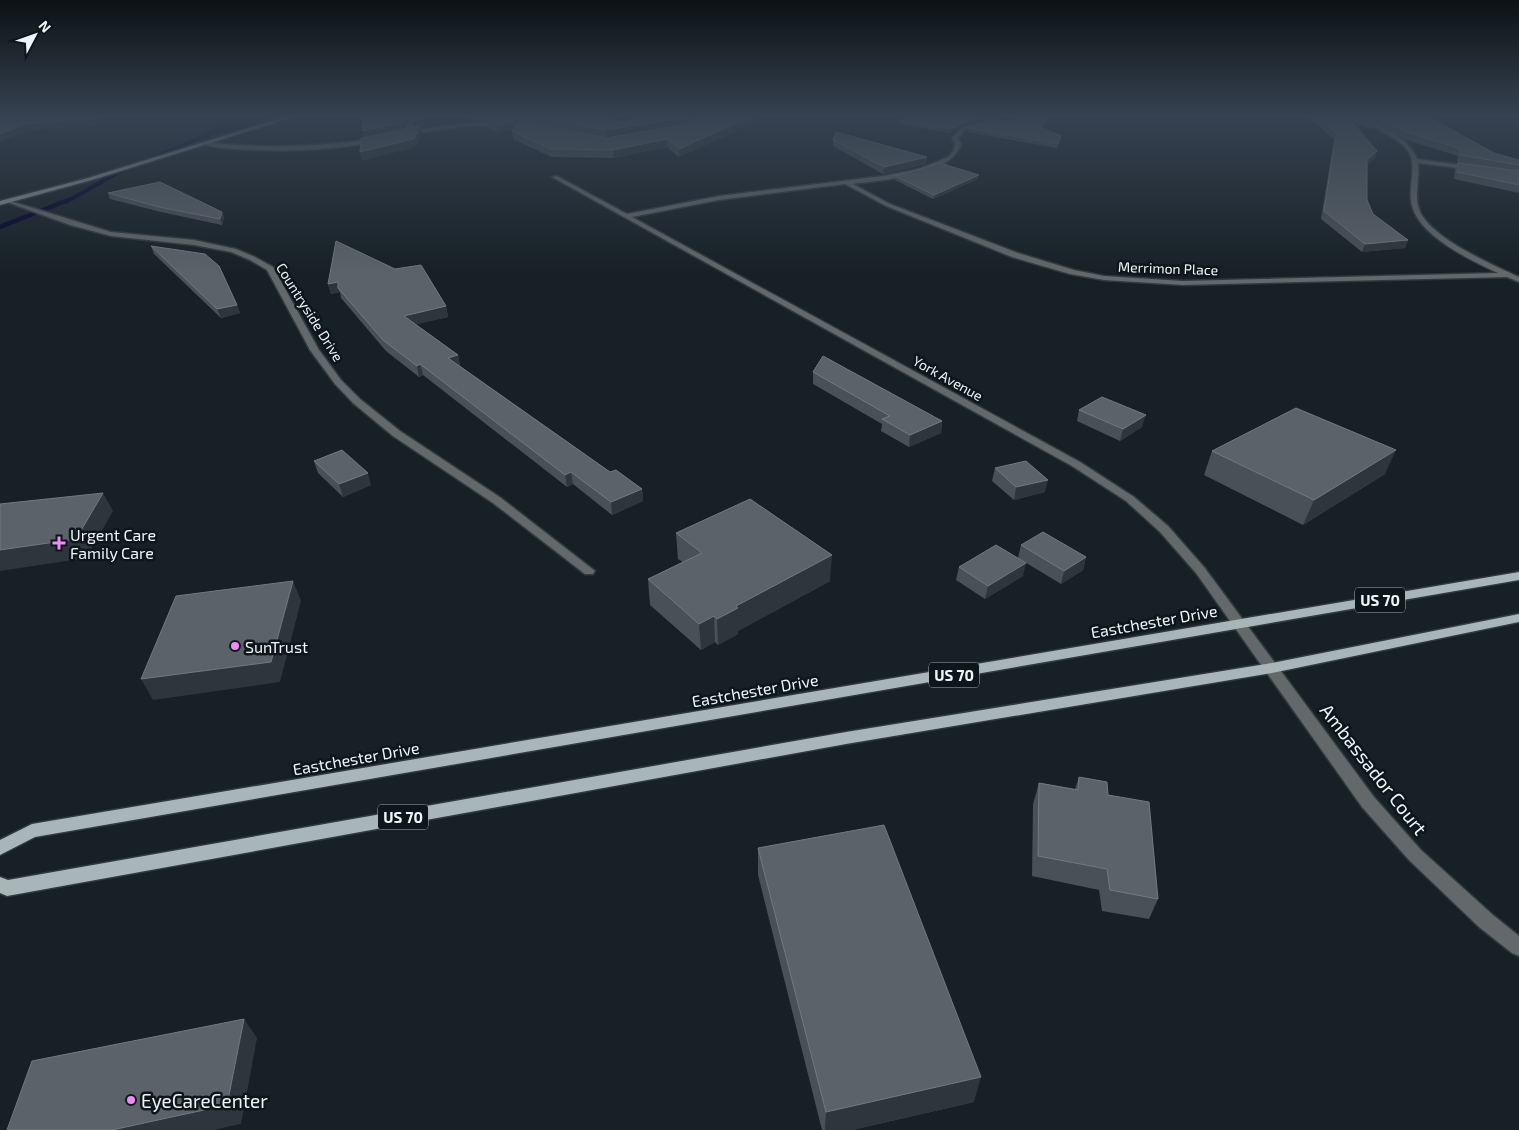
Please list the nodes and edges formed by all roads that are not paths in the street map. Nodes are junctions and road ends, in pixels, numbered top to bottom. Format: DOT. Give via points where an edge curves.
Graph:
graph roads {
  1 [pos="120,169"];
  2 [pos="923,169"];
  3 [pos="1416,169"];
  4 [pos="556,177"];
  5 [pos="845,182"];
  6 [pos="5,202"];
  7 [pos="626,216"];
  8 [pos="1508,275"];
  9 [pos="1519,280"];
  10 [pos="590,571"];
  11 [pos="1519,576"];
  12 [pos="1519,618"];
  13 [pos="1241,625"];
  14 [pos="1272,668"];
  15 [pos="0,848"];
  16 [pos="0,885"];
  17 [pos="1519,947"];
  1 -- 6 [label="street"];
  2 -- 5 [label="street"];
  3 -- 8 [label="street" via="1415,203 1423,221 1447,242"];
  4 -- 7 [label="street, York Avenue"];
  5 -- 7 [label="street" via="720,198"];
  5 -- 8 [label="street, Merrimon Place" via="888,205 1015,255 1104,278 1183,283"];
  6 -- 10 [label="street, Countryside Drive" via="111,234 218,247 257,258 270,269 322,362 375,417 403,440 485,492"];
  7 -- 13 [label="street, York Avenue" via="1105,481 1146,511 1164,529"];
  8 -- 9 [label="street"];
  11 -- 13 [label="main road, Eastchester Drive / US 70"];
  12 -- 14 [label="main road, US 70"];
  13 -- 14 [label="street, York Avenue"];
  13 -- 15 [label="main road, Eastchester Drive / US 70" via="32,831"];
  14 -- 16 [label="main road, US 70" via="846,738 7,888"];
  14 -- 17 [label="street, Ambassador Court" via="1339,764 1409,849 1486,921"];
}
